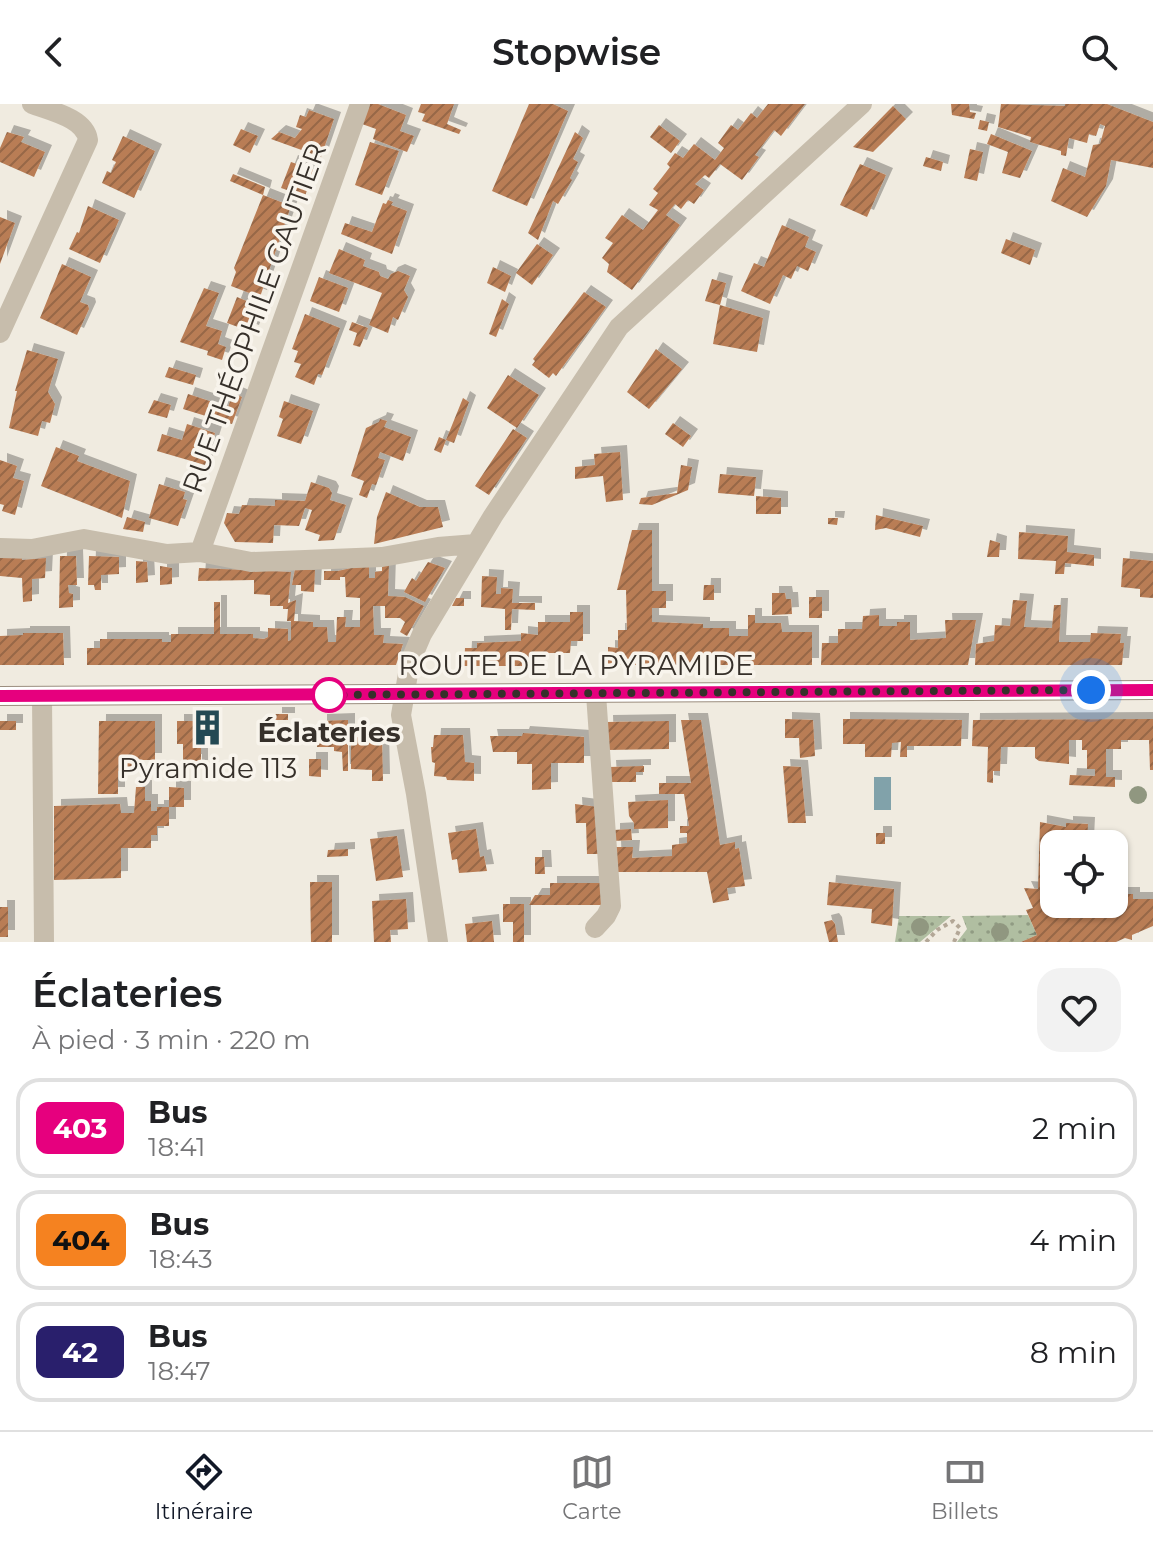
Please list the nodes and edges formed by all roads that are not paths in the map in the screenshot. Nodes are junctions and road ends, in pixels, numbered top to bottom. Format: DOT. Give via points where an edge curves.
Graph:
graph roads {
  1 [pos="32,104"];
  2 [pos="360,104"];
  3 [pos="862,104"];
  4 [pos="66,110"];
  5 [pos="1,328"];
  6 [pos="476,544"];
  7 [pos="0,548"];
  8 [pos="200,552"];
  9 [pos="1153,690"];
  10 [pos="403,694"];
  11 [pos="596,694"];
  12 [pos="0,696"];
  13 [pos="42,696"];
  14 [pos="595,928"];
  15 [pos="44,942"];
  16 [pos="438,942"];
  1 -- 4 [label="street"];
  2 -- 8 [label="street, RUE THÉOPHILE GAUTIER"];
  3 -- 6 [label="street" via="619,327"];
  4 -- 5 [label="street" via="85,128 88,140"];
  6 -- 8 [label="street" via="382,557 251,562"];
  6 -- 10 [label="street" via="413,652"];
  7 -- 8 [label="street" via="32,549 84,539 167,554"];
  9 -- 11 [label="main road, ROUTE DE LA PYRAMIDE"];
  10 -- 11 [label="main road, ROUTE DE LA PYRAMIDE"];
  10 -- 13 [label="main road, ROUTE DE LA PYRAMIDE"];
  10 -- 16 [label="street" via="401,715"];
  11 -- 14 [label="street" via="611,906"];
  12 -- 13 [label="main road, ROUTE DE LA PYRAMIDE"];
  13 -- 15 [label="street"];
}
